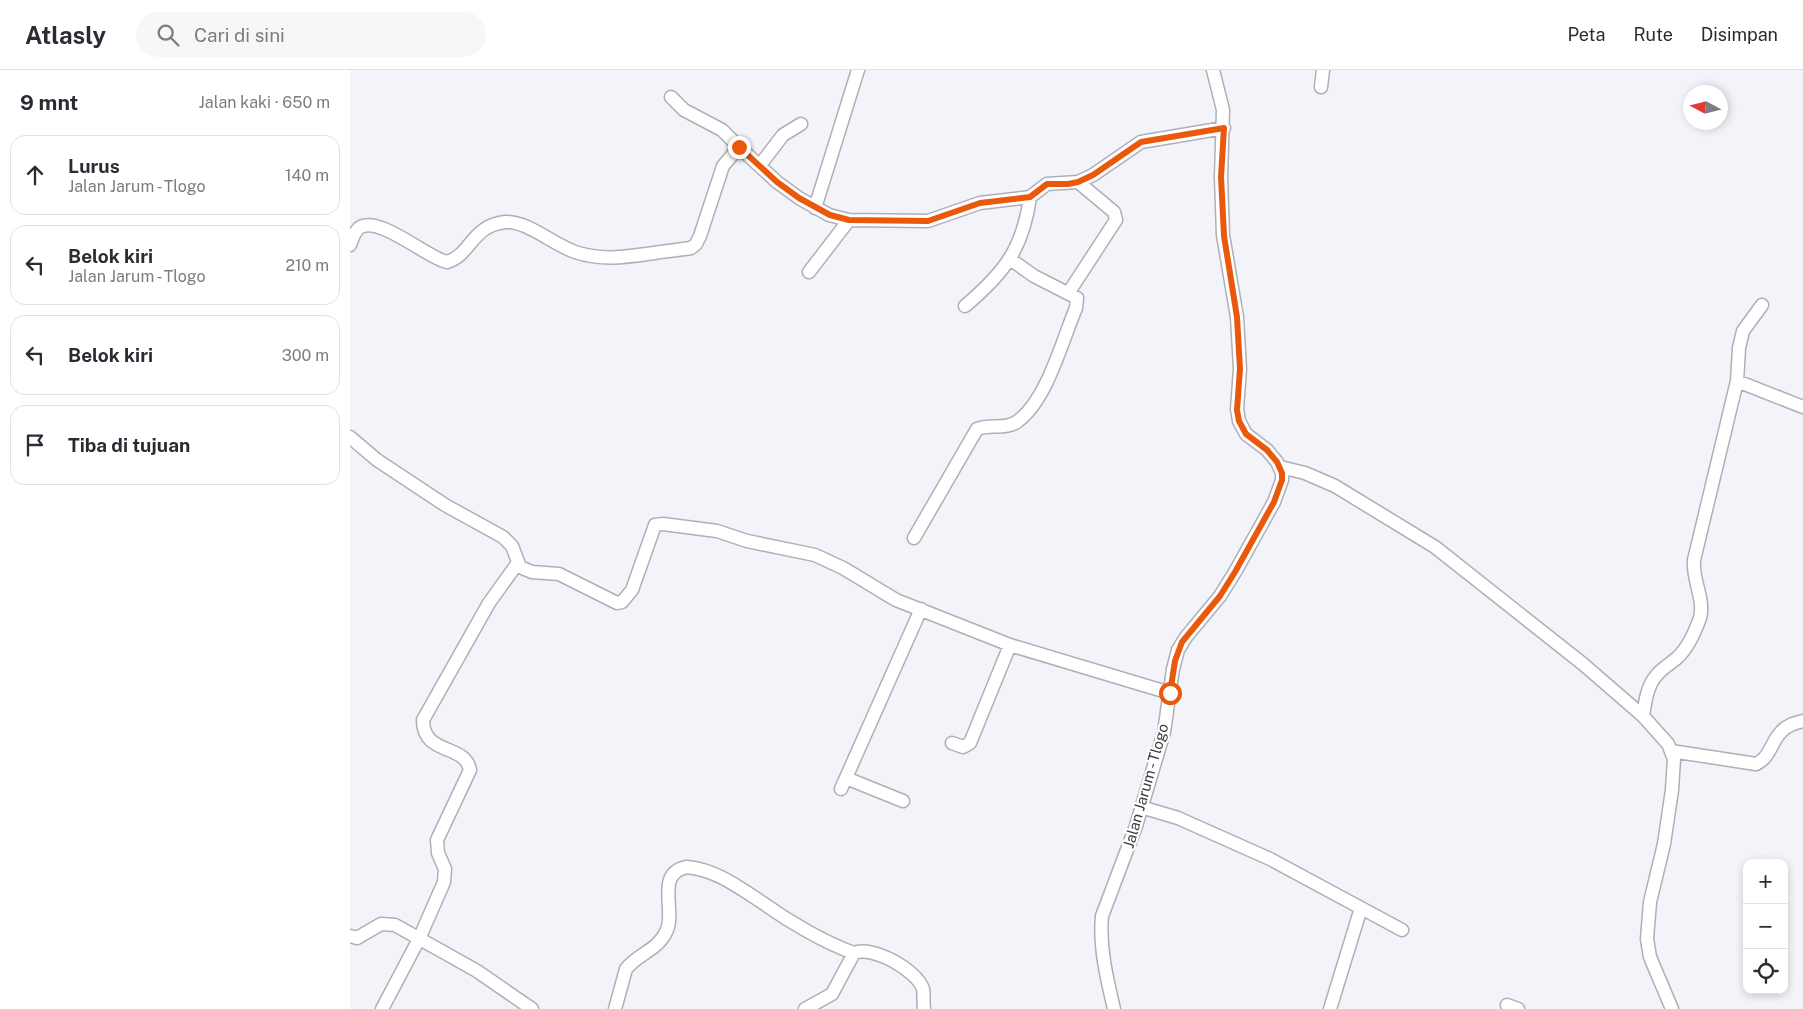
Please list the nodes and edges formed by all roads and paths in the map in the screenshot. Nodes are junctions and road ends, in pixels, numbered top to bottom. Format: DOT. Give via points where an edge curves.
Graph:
graph roads {
  1 [pos="858,70"];
  2 [pos="1214,70"];
  3 [pos="1323,70"];
  4 [pos="1321,87"];
  5 [pos="671,97"];
  6 [pos="801,124"];
  7 [pos="1224,128"];
  8 [pos="739,147"];
  9 [pos="760,165"];
  10 [pos="1078,182"];
  11 [pos="1030,197"];
  12 [pos="815,208"];
  13 [pos="849,220"];
  14 [pos="350,245"];
  15 [pos="1010,259"];
  16 [pos="810,272"];
  17 [pos="1069,292"];
  18 [pos="1762,305"];
  19 [pos="965,306"];
  20 [pos="1737,381"];
  21 [pos="1803,407"];
  22 [pos="350,437"];
  23 [pos="1280,467"];
  24 [pos="914,538"];
  25 [pos="517,564"];
  26 [pos="921,610"];
  27 [pos="1010,645"];
  28 [pos="1170,693"];
  29 [pos="1643,716"];
  30 [pos="1803,721"];
  31 [pos="952,744"];
  32 [pos="1671,751"];
  33 [pos="903,801"];
  34 [pos="1141,807"];
  35 [pos="1361,908"];
  36 [pos="1402,930"];
  37 [pos="350,936"];
  38 [pos="419,939"];
  39 [pos="854,953"];
  40 [pos="382,1009"];
  41 [pos="532,1009"];
  42 [pos="615,1009"];
  43 [pos="805,1009"];
  44 [pos="924,1009"];
  45 [pos="1114,1009"];
  46 [pos="1330,1009"];
  47 [pos="1672,1009"];
  1 -- 12 [label="street"];
  2 -- 7 [label="street"];
  3 -- 4 [label="street"];
  5 -- 8 [label="street" via="684,110 722,130"];
  6 -- 9 [label="street" via="783,135"];
  7 -- 10 [label="street" via="1141,142"];
  7 -- 23 [label="street" via="1221,177 1224,236 1237,317 1240,369 1237,410 1246,434 1267,450"];
  8 -- 9 [label="street"];
  8 -- 14 [label="street" via="723,166 700,236 691,248 607,259 574,251 507,222 479,232 459,255 447,262 407,240 371,226 356,231"];
  9 -- 12 [label="street" via="777,182"];
  10 -- 11 [label="street" via="1047,184"];
  10 -- 17 [label="street" via="1114,212 1116,220"];
  11 -- 13 [label="street" via="980,203 928,221"];
  11 -- 15 [label="street" via="1026,220"];
  12 -- 13 [label="street"];
  13 -- 16 [label="street"];
  15 -- 17 [label="street" via="1034,276"];
  15 -- 19 [label="street" via="992,282"];
  17 -- 24 [label="street" via="1078,302 1044,390 1019,421 1009,426 977,429"];
  18 -- 20 [label="street" via="1743,331"];
  20 -- 21 [label="street"];
  20 -- 29 [label="street" via="1694,560 1700,616 1678,657 1655,676"];
  22 -- 25 [label="street" via="377,460 445,506 503,537 512,546"];
  23 -- 28 [label="street, Jalan Jarum - Tlogo" via="1282,480 1274,502 1235,572 1220,596 1182,642"];
  23 -- 29 [label="street" via="1335,486 1435,547 1583,664"];
  25 -- 26 [label="street" via="532,572 559,574 610,600 622,602 632,590 653,528 664,524 717,531 815,555 896,600"];
  25 -- 38 [label="street" via="478,622 423,720 427,738 461,757 470,770 437,840 445,878"];
  26 -- 27 [label="street"];
  26 -- 33 [label="street" via="844,783"];
  27 -- 28 [label="street"];
  27 -- 31 [label="street" via="970,743 963,747"];
  28 -- 34 [label="street, Jalan Jarum - Tlogo" via="1164,732"];
  29 -- 32 [label="street"];
  30 -- 32 [label="street" via="1788,726 1780,733 1763,761 1756,764"];
  32 -- 47 [label="street" via="1674,764 1672,790 1664,844 1650,902 1647,939 1650,957"];
  34 -- 35 [label="street" via="1178,818 1270,859"];
  34 -- 45 [label="street, Jalan Jarum - Tlogo" via="1102,916 1104,964"];
  35 -- 36 [label="street"];
  35 -- 46 [label="street"];
  37 -- 38 [label="street" via="357,938 381,924 395,926"];
  38 -- 40 [label="street"];
  38 -- 41 [label="street"];
  39 -- 42 [label="street" via="779,914 721,876 696,868 682,868 672,876 668,887 667,931 649,952 626,969"];
  39 -- 43 [label="street" via="832,994"];
  39 -- 44 [label="street" via="861,950 871,952 905,969 916,978 922,989"];
}
